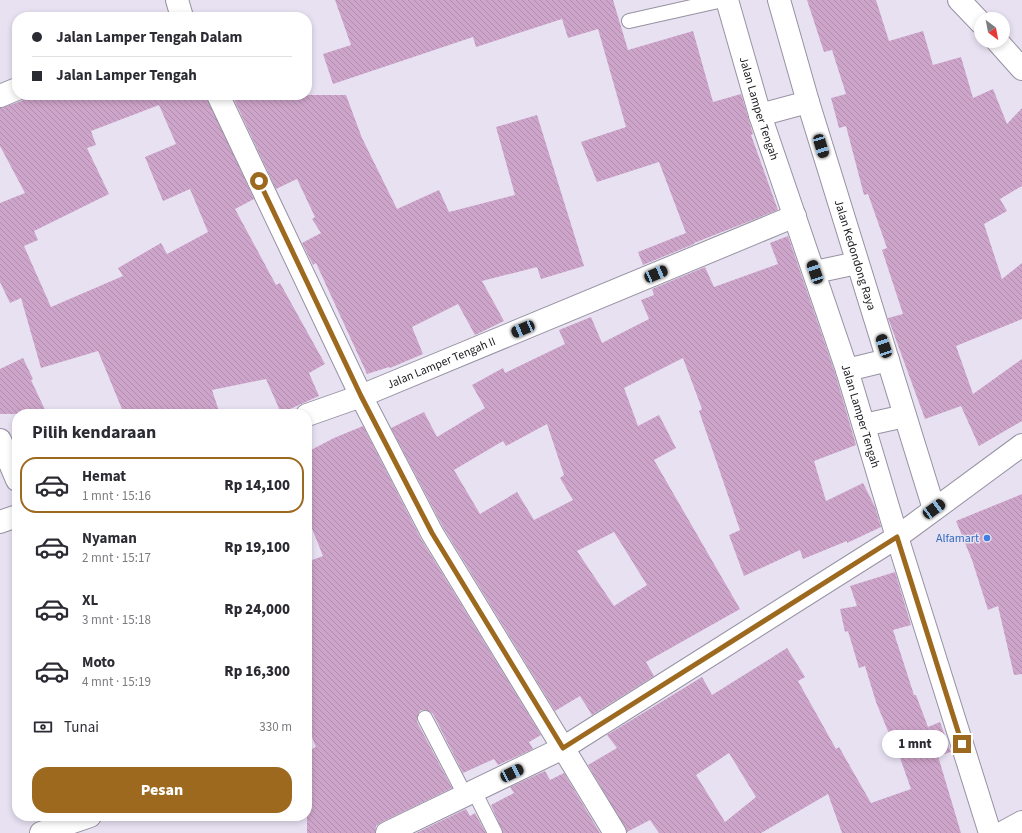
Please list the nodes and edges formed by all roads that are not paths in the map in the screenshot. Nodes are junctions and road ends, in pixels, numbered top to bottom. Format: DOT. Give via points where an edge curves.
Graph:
graph roads {
  1 [pos="177,0"];
  2 [pos="723,0"];
  3 [pos="727,0"];
  4 [pos="779,0"];
  5 [pos="960,0"];
  6 [pos="181,12"];
  7 [pos="974,16"];
  8 [pos="629,21"];
  9 [pos="1003,48"];
  10 [pos="1022,69"];
  11 [pos="12,91"];
  12 [pos="0,96"];
  13 [pos="220,100"];
  14 [pos="808,102"];
  15 [pos="760,115"];
  16 [pos="795,216"];
  17 [pos="857,263"];
  18 [pos="815,272"];
  19 [pos="888,360"];
  20 [pos="847,370"];
  21 [pos="361,396"];
  22 [pos="312,413"];
  23 [pos="905,416"];
  24 [pos="864,425"];
  25 [pos="0,440"];
  26 [pos="1022,445"];
  27 [pos="12,468"];
  28 [pos="934,509"];
  29 [pos="12,518"];
  30 [pos="0,522"];
  31 [pos="897,537"];
  32 [pos="425,718"];
  33 [pos="563,748"];
  34 [pos="470,793"];
  35 [pos="76,821"];
  36 [pos="1022,822"];
  37 [pos="41,833"];
  38 [pos="387,833"];
  39 [pos="495,833"];
  40 [pos="615,833"];
  41 [pos="990,833"];
  42 [pos="1002,833"];
  1 -- 6 [label="street"];
  2 -- 8 [label="lane"];
  3 -- 15 [label="street, Jalan Lamper Tengah"];
  4 -- 14 [label="street, Jalan Kedondong Raya"];
  5 -- 7 [label="street"];
  9 -- 10 [label="street"];
  11 -- 12 [label="street"];
  13 -- 21 [label="street"];
  14 -- 15 [label="street"];
  14 -- 17 [label="street, Jalan Kedondong Raya"];
  15 -- 16 [label="street, Jalan Lamper Tengah"];
  16 -- 18 [label="street, Jalan Lamper Tengah"];
  16 -- 21 [label="street, Jalan Lamper Tengah II"];
  17 -- 18 [label="street"];
  17 -- 19 [label="street, Jalan Kedondong Raya"];
  18 -- 20 [label="street, Jalan Lamper Tengah"];
  19 -- 20 [label="street"];
  19 -- 23 [label="street, Jalan Kedondong Raya"];
  20 -- 24 [label="street, Jalan Lamper Tengah"];
  21 -- 22 [label="street, Jalan Lamper Tengah II"];
  21 -- 33 [label="street" via="432,533"];
  23 -- 24 [label="street"];
  23 -- 28 [label="street, Jalan Kedondong Raya"];
  24 -- 31 [label="street, Jalan Lamper Tengah"];
  25 -- 27 [label="street"];
  26 -- 28 [label="street"];
  28 -- 31 [label="street"];
  29 -- 30 [label="street"];
  31 -- 33 [label="street"];
  31 -- 41 [label="street, Jalan Lamper Tengah"];
  32 -- 34 [label="lane"];
  33 -- 34 [label="street"];
  33 -- 40 [label="street"];
  34 -- 38 [label="street"];
  34 -- 39 [label="lane"];
  35 -- 37 [label="street"];
  36 -- 42 [label="street"];
}
